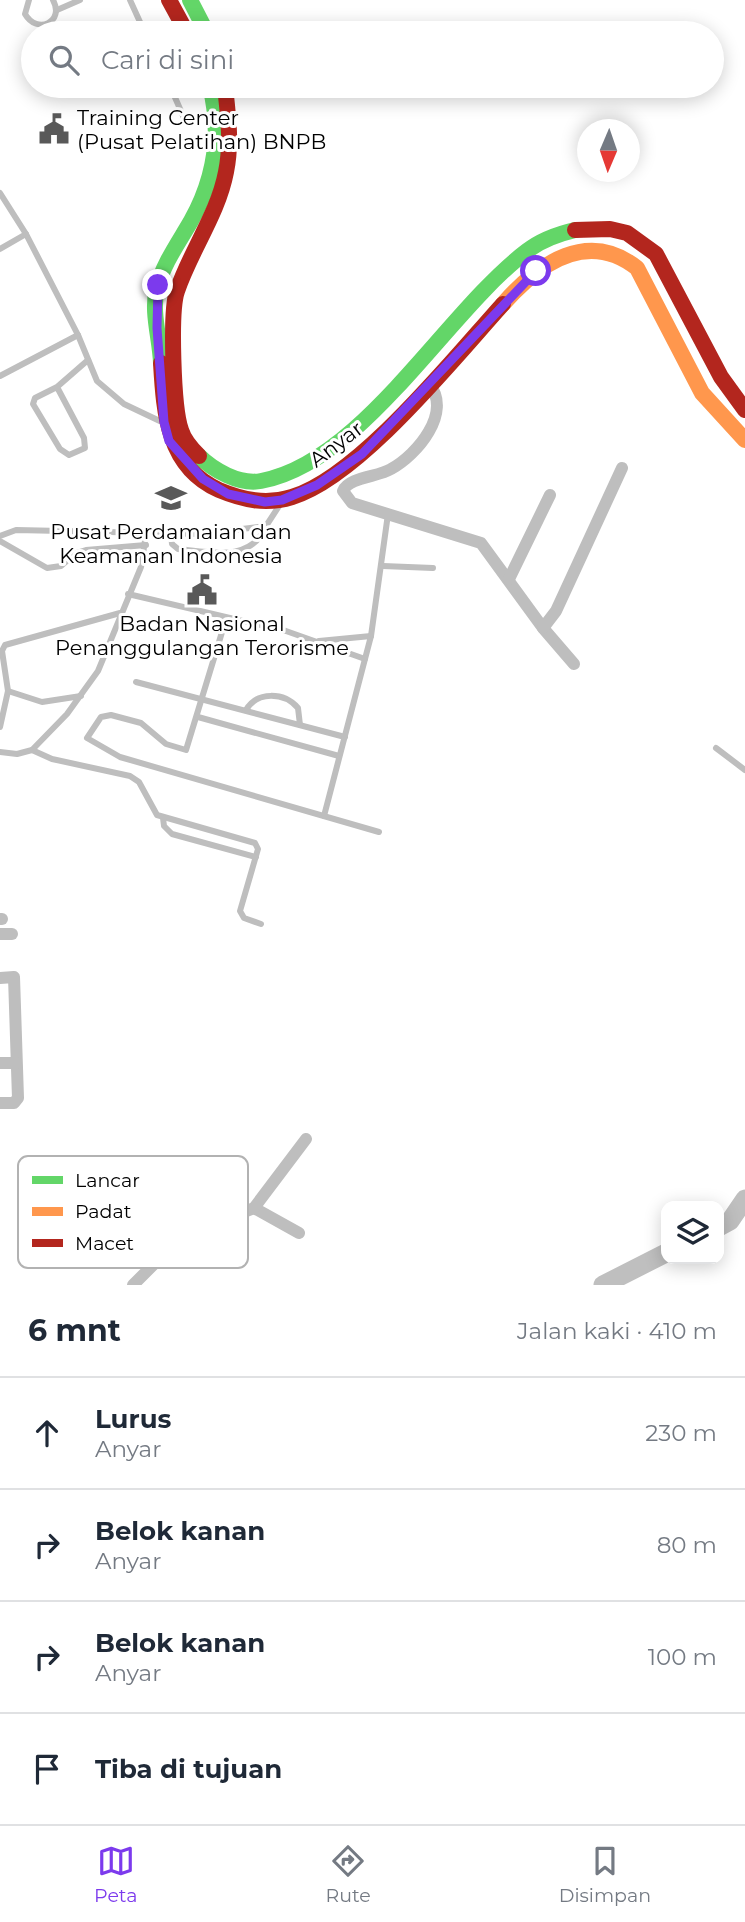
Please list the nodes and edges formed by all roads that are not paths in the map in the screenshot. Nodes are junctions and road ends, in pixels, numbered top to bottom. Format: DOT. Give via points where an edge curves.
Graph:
graph roads {
  1 [pos="29,0"];
  2 [pos="54,0"];
  3 [pos="80,0"];
  4 [pos="130,0"];
  5 [pos="169,0"];
  6 [pos="190,0"];
  7 [pos="57,10"];
  8 [pos="29,21"];
  9 [pos="52,21"];
  10 [pos="140,21"];
  11 [pos="180,21"];
  12 [pos="201,21"];
  13 [pos="175,98"];
  14 [pos="213,98"];
  15 [pos="226,98"];
  16 [pos="184,118"];
  17 [pos="0,193"];
  18 [pos="26,234"];
  19 [pos="0,249"];
  20 [pos="169,260"];
  21 [pos="187,267"];
  22 [pos="78,335"];
  23 [pos="88,360"];
  24 [pos="1,373"];
  25 [pos="399,384"];
  26 [pos="429,384"];
  27 [pos="57,387"];
  28 [pos="415,399"];
  29 [pos="745,410"];
  30 [pos="164,422"];
  31 [pos="176,438"];
  32 [pos="745,440"];
  33 [pos="622,468"];
  34 [pos="550,495"];
  35 [pos="282,500"];
  36 [pos="388,514"];
  37 [pos="266,526"];
  38 [pos="146,534"];
  39 [pos="171,534"];
  40 [pos="0,538"];
  41 [pos="146,545"];
  42 [pos="383,566"];
  43 [pos="433,568"];
  44 [pos="509,579"];
  45 [pos="128,594"];
  46 [pos="120,612"];
  47 [pos="226,618"];
  48 [pos="543,628"];
  49 [pos="371,636"];
  50 [pos="317,641"];
  51 [pos="365,659"];
  52 [pos="574,664"];
  53 [pos="136,682"];
  54 [pos="8,691"];
  55 [pos="81,696"];
  56 [pos="203,698"];
  57 [pos="246,710"];
  58 [pos="198,717"];
  59 [pos="300,725"];
  60 [pos="0,727"];
  61 [pos="345,737"];
  62 [pos="716,748"];
  63 [pos="33,750"];
  64 [pos="0,752"];
  65 [pos="339,756"];
  66 [pos="745,770"];
  67 [pos="324,816"];
  68 [pos="163,818"];
  69 [pos="204,829"];
  70 [pos="379,832"];
  71 [pos="201,842"];
  72 [pos="256,857"];
  73 [pos="261,924"];
  74 [pos="0,978"];
  75 [pos="14,1019"];
  76 [pos="0,1020"];
  77 [pos="0,1063"];
  78 [pos="16,1063"];
  79 [pos="0,1103"];
  80 [pos="306,1139"];
  81 [pos="254,1208"];
  82 [pos="248,1210"];
  83 [pos="299,1233"];
  84 [pos="150,1268"];
  85 [pos="133,1285"];
  1 -- 8 [label="lane" via="25,14"];
  2 -- 7 [label="lane"];
  3 -- 7 [label="lane"];
  4 -- 10 [label="lane"];
  5 -- 11 [label="street"];
  6 -- 12 [label="street"];
  7 -- 9 [label="lane"];
  13 -- 16 [label="lane"];
  14 -- 20 [label="street, Anyar" via="213,167 202,201"];
  15 -- 21 [label="street, Anyar" via="231,142 225,187"];
  17 -- 18 [label="lane"];
  18 -- 19 [label="lane"];
  18 -- 22 [label="lane"];
  20 -- 21 [label="street"];
  20 -- 30 [label="street, Anyar" via="156,293"];
  21 -- 31 [label="street, Anyar" via="174,302"];
  22 -- 23 [label="lane"];
  22 -- 24 [label="lane"];
  23 -- 27 [label="lane"];
  23 -- 30 [label="lane" via="104,390"];
  25 -- 28 [label="street"];
  25 -- 29 [label="street, Anyar" via="527,250 583,226 603,227 644,242 656,254 721,377"];
  25 -- 31 [label="street, Anyar" via="342,438 275,479 233,480"];
  26 -- 28 [label="street, Anyar"];
  26 -- 32 [label="street, Anyar" via="536,271 582,250 610,249 637,268 702,393"];
  26 -- 36 [label="street" via="438,406 430,429 416,448 393,468 349,482 343,491 352,503"];
  27 -- 27 [label="lane" via="84,438 85,448 69,455 60,449 34,409 35,398"];
  28 -- 35 [label="street, Anyar" via="362,454 317,485"];
  30 -- 31 [label="street, Anyar"];
  31 -- 35 [label="street, Anyar" via="193,471 228,494 254,502"];
  33 -- 48 [label="street" via="567,588"];
  34 -- 44 [label="street"];
  35 -- 37 [label="lane"];
  36 -- 42 [label="lane"];
  36 -- 44 [label="street" via="476,540"];
  37 -- 39 [label="lane"];
  37 -- 39 [label="lane" via="251,546 230,554 178,550"];
  38 -- 39 [label="lane"];
  38 -- 40 [label="lane" via="16,530"];
  38 -- 41 [label="lane"];
  40 -- 41 [label="lane" via="47,568 61,566 86,550"];
  41 -- 45 [label="lane"];
  42 -- 43 [label="lane"];
  42 -- 49 [label="lane"];
  44 -- 48 [label="street"];
  45 -- 46 [label="lane"];
  45 -- 47 [label="lane"];
  46 -- 54 [label="lane" via="5,645"];
  46 -- 55 [label="lane" via="103,662"];
  47 -- 50 [label="lane"];
  47 -- 56 [label="lane"];
  48 -- 52 [label="street"];
  49 -- 50 [label="lane"];
  49 -- 51 [label="lane"];
  50 -- 51 [label="lane"];
  51 -- 61 [label="lane"];
  53 -- 56 [label="lane"];
  54 -- 55 [label="lane" via="42,702"];
  54 -- 60 [label="lane"];
  55 -- 63 [label="lane"];
  56 -- 57 [label="lane"];
  56 -- 58 [label="lane"];
  57 -- 59 [label="lane"];
  57 -- 59 [label="lane" via="263,695 286,700 298,708"];
  58 -- 65 [label="lane"];
  58 -- 67 [label="lane" via="186,750 166,744 141,723 111,715 101,717 87,738 120,757"];
  59 -- 61 [label="lane"];
  61 -- 65 [label="lane"];
  62 -- 66 [label="lane"];
  63 -- 64 [label="lane"];
  63 -- 68 [label="lane" via="135,779"];
  65 -- 67 [label="lane"];
  67 -- 70 [label="lane"];
  68 -- 69 [label="lane"];
  68 -- 71 [label="lane" via="169,832"];
  69 -- 71 [label="lane"];
  69 -- 72 [label="lane" via="255,843"];
  71 -- 72 [label="lane"];
  72 -- 73 [label="lane" via="240,911 244,918"];
  74 -- 75 [label="street" via="14,977"];
  75 -- 76 [label="street"];
  75 -- 78 [label="street"];
  77 -- 78 [label="street"];
  78 -- 79 [label="street" via="17,1101"];
  80 -- 81 [label="street"];
  81 -- 82 [label="street"];
  81 -- 83 [label="street"];
  84 -- 85 [label="street"];
}
